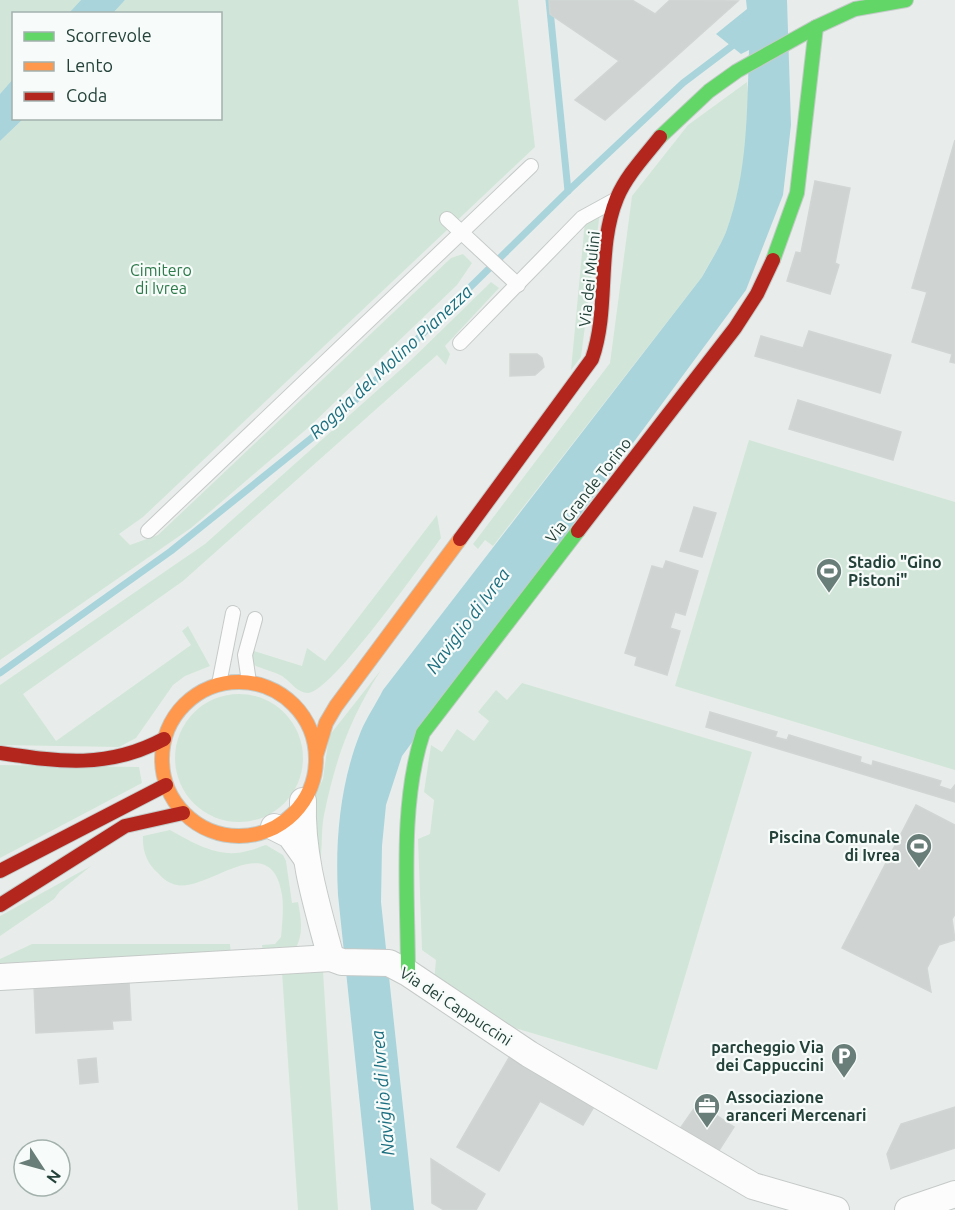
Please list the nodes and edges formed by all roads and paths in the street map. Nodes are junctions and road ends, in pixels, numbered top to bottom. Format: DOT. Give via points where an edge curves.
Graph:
graph roads {
  1 [pos="906,0"];
  2 [pos="816,27"];
  3 [pos="531,166"];
  4 [pos="617,198"];
  5 [pos="447,219"];
  6 [pos="460,232"];
  7 [pos="514,281"];
  8 [pos="460,343"];
  9 [pos="148,531"];
  10 [pos="234,613"];
  11 [pos="255,619"];
  12 [pos="249,682"];
  13 [pos="353,682"];
  14 [pos="219,684"];
  15 [pos="293,704"];
  16 [pos="164,739"];
  17 [pos="0,753"];
  18 [pos="316,756"];
  19 [pos="166,785"];
  20 [pos="303,801"];
  21 [pos="183,813"];
  22 [pos="274,827"];
  23 [pos="306,856"];
  24 [pos="0,871"];
  25 [pos="0,904"];
  26 [pos="337,960"];
  27 [pos="399,968"];
  28 [pos="0,977"];
  29 [pos="955,1194"];
  30 [pos="836,1210"];
  31 [pos="908,1210"];
  1 -- 2 [label="street, Via dei Mulini" via="855,9"];
  2 -- 4 [label="street, Via dei Mulini" via="709,91 670,126 639,163"];
  2 -- 27 [label="street, Via Grande Torino" via="797,193 757,294 735,328 423,733 409,795"];
  3 -- 6 [label="lane"];
  4 -- 7 [label="lane" via="582,218"];
  4 -- 13 [label="street, Via dei Mulini" via="608,242 599,339 592,359"];
  5 -- 6 [label="lane"];
  6 -- 7 [label="lane"];
  6 -- 9 [label="lane"];
  7 -- 8 [label="lane"];
  10 -- 14 [label="lane"];
  11 -- 12 [label="lane" via="245,655"];
  12 -- 14 [label="street"];
  12 -- 15 [label="street" via="273,690"];
  13 -- 15 [label="street, Via dei Mulini" via="338,695 317,703"];
  13 -- 18 [label="street, Via dei Mulini" via="327,723"];
  14 -- 16 [label="street" via="184,704 171,720"];
  15 -- 18 [label="street" via="309,728"];
  16 -- 17 [label="street" via="129,758 110,762 42,760"];
  16 -- 19 [label="street" via="161,755"];
  18 -- 20 [label="street"];
  19 -- 21 [label="street"];
  19 -- 24 [label="street"];
  20 -- 22 [label="street"];
  20 -- 23 [label="street"];
  21 -- 22 [label="street" via="217,833 246,835"];
  21 -- 25 [label="street" via="125,826"];
  22 -- 23 [label="street" via="290,835"];
  23 -- 26 [label="street"];
  26 -- 27 [label="street, Via dei Cappuccini"];
  26 -- 28 [label="street, Via dei Cappuccini"];
  27 -- 30 [label="street, Via dei Cappuccini" via="530,1054 753,1186"];
  29 -- 31 [label="street"];
}
